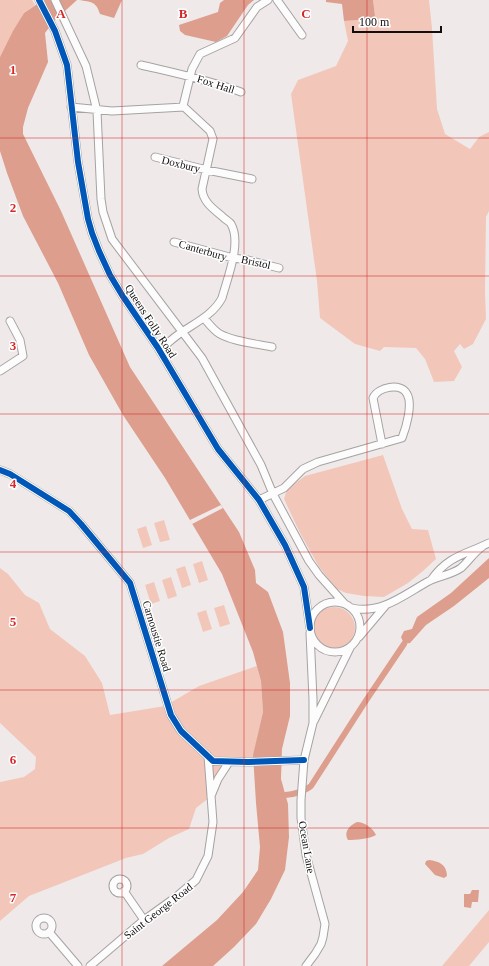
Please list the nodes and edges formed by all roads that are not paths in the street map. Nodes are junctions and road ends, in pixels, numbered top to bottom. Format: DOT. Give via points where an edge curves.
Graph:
graph roads {
  1 [pos="39,0"];
  2 [pos="55,0"];
  3 [pos="268,0"];
  4 [pos="277,0"];
  5 [pos="302,35"];
  6 [pos="141,65"];
  7 [pos="191,76"];
  8 [pos="241,92"];
  9 [pos="71,107"];
  10 [pos="184,107"];
  11 [pos="97,110"];
  12 [pos="155,157"];
  13 [pos="207,170"];
  14 [pos="252,179"];
  15 [pos="174,242"];
  16 [pos="233,258"];
  17 [pos="279,268"];
  18 [pos="204,318"];
  19 [pos="10,321"];
  20 [pos="181,333"];
  21 [pos="272,347"];
  22 [pos="159,350"];
  23 [pos="0,372"];
  24 [pos="382,444"];
  25 [pos="0,470"];
  26 [pos="273,494"];
  27 [pos="259,500"];
  28 [pos="486,544"];
  29 [pos="431,581"];
  30 [pos="344,603"];
  31 [pos="386,605"];
  32 [pos="352,608"];
  33 [pos="310,630"];
  34 [pos="357,640"];
  35 [pos="351,647"];
  36 [pos="313,723"];
  37 [pos="208,756"];
  38 [pos="304,760"];
  39 [pos="229,762"];
  40 [pos="211,797"];
  41 [pos="124,891"];
  42 [pos="144,920"];
  43 [pos="49,932"];
  44 [pos="78,966"];
  45 [pos="90,966"];
  46 [pos="306,966"];
  1 -- 9 [label="street, Queens Folly Road" via="55,31 67,65"];
  2 -- 11 [label="street, Queens Folly Road" via="86,66"];
  3 -- 7 [label="street" via="257,7 235,38 200,54"];
  4 -- 5 [label="street"];
  6 -- 7 [label="street, Fox Hall"];
  7 -- 8 [label="street, Fox Hall"];
  7 -- 10 [label="street"];
  9 -- 11 [label="street"];
  9 -- 22 [label="street, Queens Folly Road" via="78,162 92,233 114,282"];
  10 -- 11 [label="street"];
  10 -- 13 [label="street" via="210,131 213,138"];
  11 -- 20 [label="street, Queens Folly Road" via="101,199 112,239"];
  12 -- 13 [label="street, Doxbury"];
  13 -- 14 [label="street, Doxbury"];
  13 -- 16 [label="street" via="202,189 204,198 231,224 235,248"];
  15 -- 16 [label="street, Canterbury"];
  16 -- 17 [label="street, Bristol"];
  16 -- 18 [label="street" via="222,298 214,310"];
  18 -- 20 [label="street"];
  18 -- 21 [label="street" via="220,335"];
  19 -- 23 [label="street" via="20,340 23,356"];
  20 -- 22 [label="street"];
  20 -- 26 [label="street, Queens Folly Road" via="202,358 261,465"];
  22 -- 27 [label="street, Queens Folly Road" via="218,449"];
  24 -- 24 [label="street" via="402,438 407,424 408,396 399,388 382,389 373,398"];
  24 -- 26 [label="street" via="318,462 303,469 287,486"];
  25 -- 37 [label="street, Carnoustie Road" via="69,511 130,583 172,715 181,731"];
  26 -- 27 [label="street"];
  26 -- 30 [label="street, Queens Folly Road" via="314,569"];
  27 -- 33 [label="street, Queens Folly Road" via="299,574 305,594"];
  28 -- 29 [label="street" via="460,568"];
  28 -- 29 [label="street" via="447,562"];
  29 -- 31 [label="street"];
  30 -- 32 [label="street"];
  30 -- 33 [label="street" via="334,601 316,609 311,618"];
  31 -- 32 [label="street" via="364,610"];
  31 -- 34 [label="street"];
  32 -- 34 [label="street" via="360,621"];
  33 -- 35 [label="street" via="316,643 326,650 339,652"];
  33 -- 36 [label="street, Ocean Lane"];
  34 -- 35 [label="street"];
  35 -- 36 [label="street, Ocean Lane"];
  36 -- 38 [label="street, Ocean Lane"];
  37 -- 39 [label="street, Carnoustie Road" via="213,761"];
  37 -- 40 [label="street, Saint George Road"];
  38 -- 39 [label="street, Carnoustie Road"];
  38 -- 46 [label="street, Ocean Lane" via="301,824 306,855 325,924 324,937"];
  39 -- 40 [label="street, Saint George Road" via="218,779"];
  40 -- 42 [label="street, Saint George Road" via="213,822 208,856 196,880"];
  41 -- 42 [label="street"];
  42 -- 45 [label="street, Saint George Road"];
  43 -- 44 [label="street"];
}
